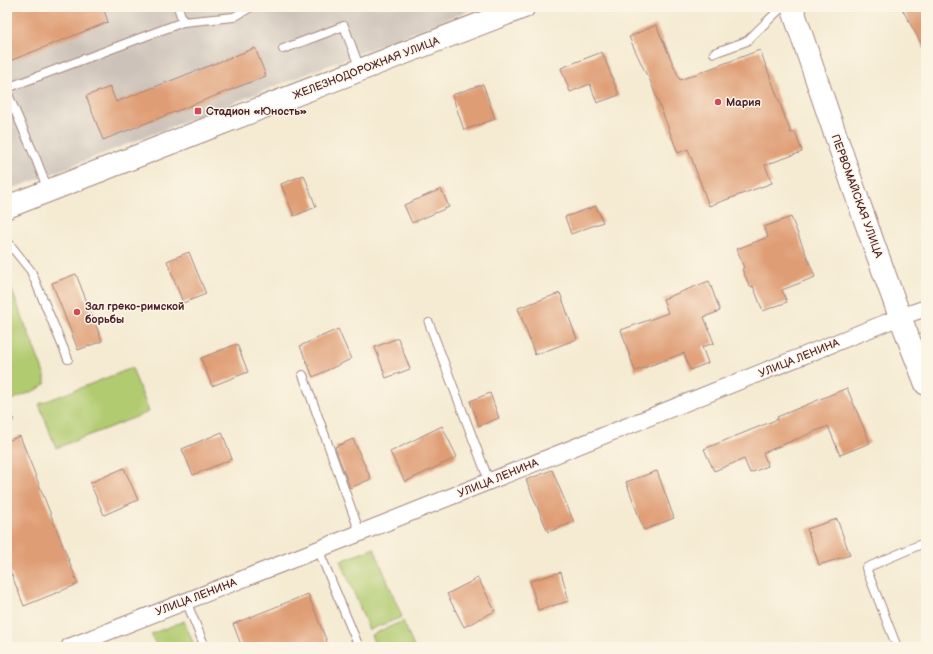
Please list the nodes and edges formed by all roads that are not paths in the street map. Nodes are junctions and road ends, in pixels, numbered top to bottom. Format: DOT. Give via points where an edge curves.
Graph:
graph roads {
  1 [pos="178,7"];
  2 [pos="251,7"];
  3 [pos="524,7"];
  4 [pos="782,7"];
  5 [pos="792,7"];
  6 [pos="183,22"];
  7 [pos="283,49"];
  8 [pos="714,53"];
  9 [pos="361,70"];
  10 [pos="7,88"];
  11 [pos="7,92"];
  12 [pos="11,109"];
  13 [pos="48,191"];
  14 [pos="7,207"];
  15 [pos="7,242"];
  16 [pos="926,308"];
  17 [pos="900,317"];
  18 [pos="429,323"];
  19 [pos="68,359"];
  20 [pos="303,375"];
  21 [pos="926,384"];
  22 [pos="489,481"];
  23 [pos="360,533"];
  24 [pos="926,542"];
  25 [pos="318,549"];
  26 [pos="186,601"];
  27 [pos="69,647"];
  28 [pos="205,647"];
  29 [pos="359,647"];
  30 [pos="897,647"];
  1 -- 6 [label="lane"];
  2 -- 6 [label="lane" via="234,17"];
  3 -- 9 [label="main road, ЖЕЛЕЗНОДОРОЖНАЯ УЛИЦА"];
  4 -- 8 [label="lane" via="747,41"];
  5 -- 17 [label="main road, ПЕРВОМАЙСКАЯ УЛИЦА"];
  6 -- 10 [label="lane"];
  7 -- 9 [label="lane" via="344,26"];
  9 -- 13 [label="main road, ЖЕЛЕЗНОДОРОЖНАЯ УЛИЦА"];
  11 -- 12 [label="lane"];
  12 -- 13 [label="lane" via="36,159"];
  13 -- 14 [label="main road, ЖЕЛЕЗНОДОРОЖНАЯ УЛИЦА"];
  15 -- 19 [label="lane" via="31,271"];
  16 -- 17 [label="street, УЛИЦА ЛЕНИНА"];
  17 -- 21 [label="main road, ПЕРВОМАЙСКАЯ УЛИЦА"];
  17 -- 22 [label="street, УЛИЦА ЛЕНИНА"];
  18 -- 22 [label="lane"];
  20 -- 23 [label="lane"];
  22 -- 23 [label="street, УЛИЦА ЛЕНИНА"];
  23 -- 25 [label="street, УЛИЦА ЛЕНИНА"];
  24 -- 30 [label="lane" via="866,568"];
  25 -- 26 [label="street, УЛИЦА ЛЕНИНА"];
  25 -- 29 [label="lane"];
  26 -- 27 [label="street, УЛИЦА ЛЕНИНА"];
  26 -- 28 [label="lane"];
}
